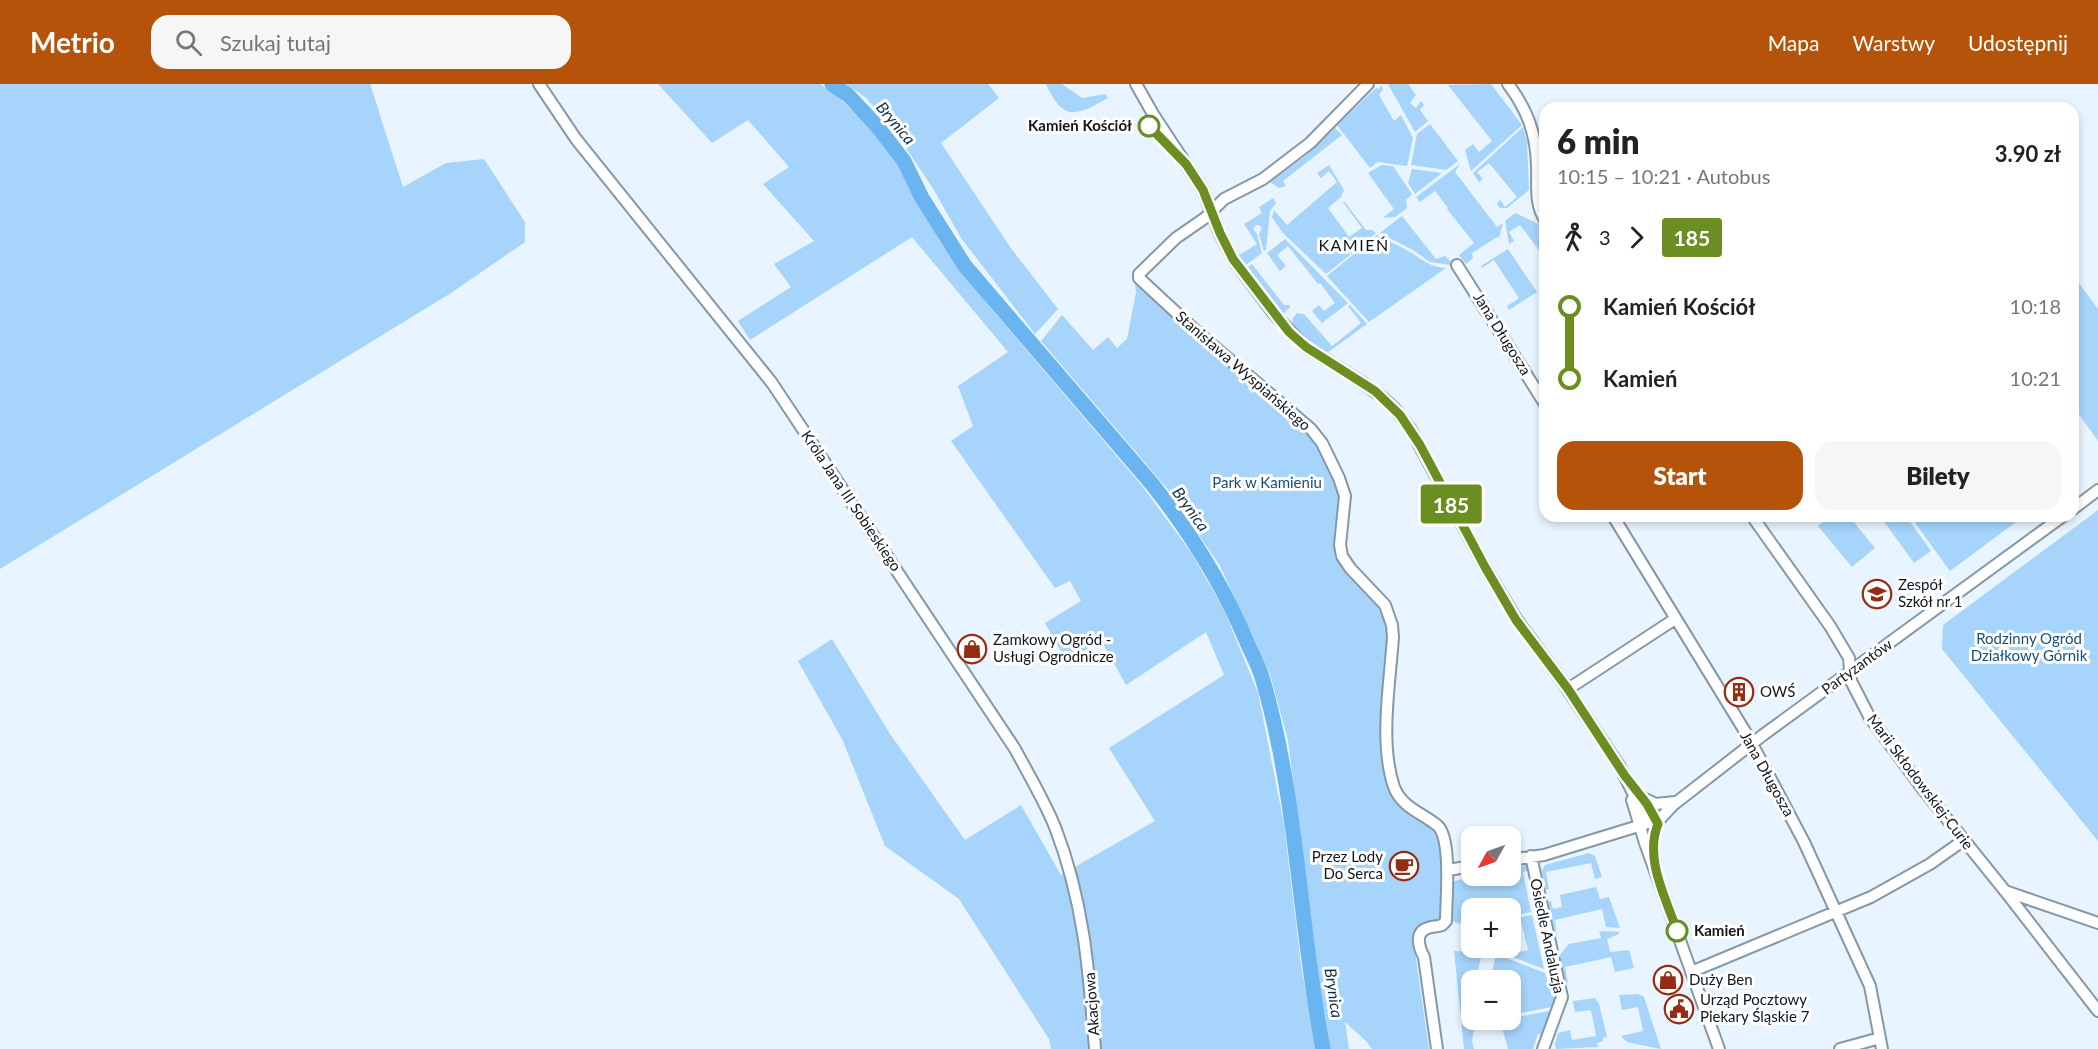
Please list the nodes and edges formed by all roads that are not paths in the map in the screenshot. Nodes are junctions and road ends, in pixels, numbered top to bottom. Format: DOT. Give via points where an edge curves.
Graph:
graph roads {
  1 [pos="539,84"];
  2 [pos="1137,84"];
  3 [pos="1368,84"];
  4 [pos="1508,84"];
  5 [pos="1539,201"];
  6 [pos="1212,211"];
  7 [pos="1457,265"];
  8 [pos="1539,395"];
  9 [pos="2098,490"];
  10 [pos="2079,504"];
  11 [pos="1617,522"];
  12 [pos="1756,522"];
  13 [pos="2055,522"];
  14 [pos="1676,619"];
  15 [pos="1850,672"];
  16 [pos="1568,689"];
  17 [pos="1752,744"];
  18 [pos="1627,779"];
  19 [pos="1643,798"];
  20 [pos="1676,802"];
  21 [pos="1648,824"];
  22 [pos="1964,840"];
  23 [pos="1531,856"];
  24 [pos="1521,858"];
  25 [pos="1654,866"];
  26 [pos="1461,868"];
  27 [pos="1448,870"];
  28 [pos="2005,891"];
  29 [pos="1837,912"];
  30 [pos="2098,923"];
  31 [pos="1088,958"];
  32 [pos="1691,972"];
  33 [pos="2098,1011"];
  34 [pos="1881,1044"];
  35 [pos="1095,1049"];
  36 [pos="1437,1049"];
  37 [pos="1543,1049"];
  38 [pos="1719,1049"];
  39 [pos="1840,1049"];
  1 -- 31 [label="street, Króla Jana III Sobieskiego" via="576,139 772,383 1015,749 1041,795 1058,837 1079,906"];
  2 -- 6 [label="street"];
  3 -- 6 [label="street" via="1302,149 1263,179 1224,199"];
  4 -- 5 [label="street" via="1532,126"];
  6 -- 16 [label="street" via="1233,259 1289,332 1375,391 1400,415 1516,620"];
  6 -- 27 [label="street, Stanisława Wyspiańskiego" via="1176,238 1139,278 1311,429 1325,448 1345,496 1342,556 1381,598 1392,625 1387,736 1395,788 1404,802 1441,830"];
  7 -- 8 [label="street, Jana Długosza"];
  9 -- 10 [label="street"];
  11 -- 14 [label="street, Jana Długosza"];
  12 -- 15 [label="street, Marii Skłodowskiej-Curie" via="1830,626 1849,658"];
  13 -- 15 [label="street, Partyzantów"];
  14 -- 16 [label="street"];
  14 -- 17 [label="street, Jana Długosza"];
  15 -- 17 [label="street, Partyzantów"];
  15 -- 22 [label="street, Marii Skłodowskiej-Curie" via="1869,716"];
  16 -- 18 [label="street"];
  17 -- 20 [label="street, Partyzantów"];
  17 -- 29 [label="street, Jana Długosza"];
  18 -- 19 [label="street"];
  18 -- 21 [label="street"];
  19 -- 20 [label="street" via="1656,804"];
  19 -- 21 [label="street"];
  20 -- 21 [label="street, Partyzantów"];
  21 -- 23 [label="street, Osiedle Andaluzja"];
  21 -- 25 [label="street"];
  21 -- 25 [label="street"];
  22 -- 28 [label="street, Marii Skłodowskiej-Curie"];
  22 -- 29 [label="street" via="1906,879"];
  23 -- 24 [label="street, Osiedle Andaluzja"];
  23 -- 37 [label="street, Osiedle Andaluzja" via="1562,997"];
  25 -- 32 [label="street"];
  26 -- 27 [label="street"];
  27 -- 36 [label="street, Stanisława Wyspiańskiego" via="1446,921 1422,930 1418,946 1424,957"];
  28 -- 30 [label="street"];
  28 -- 33 [label="street, Marii Skłodowskiej-Curie"];
  29 -- 32 [label="street"];
  29 -- 34 [label="street, Jana Długosza" via="1870,986"];
  31 -- 35 [label="street, Akacjowa"];
  32 -- 38 [label="street"];
  34 -- 39 [label="street"];
}
